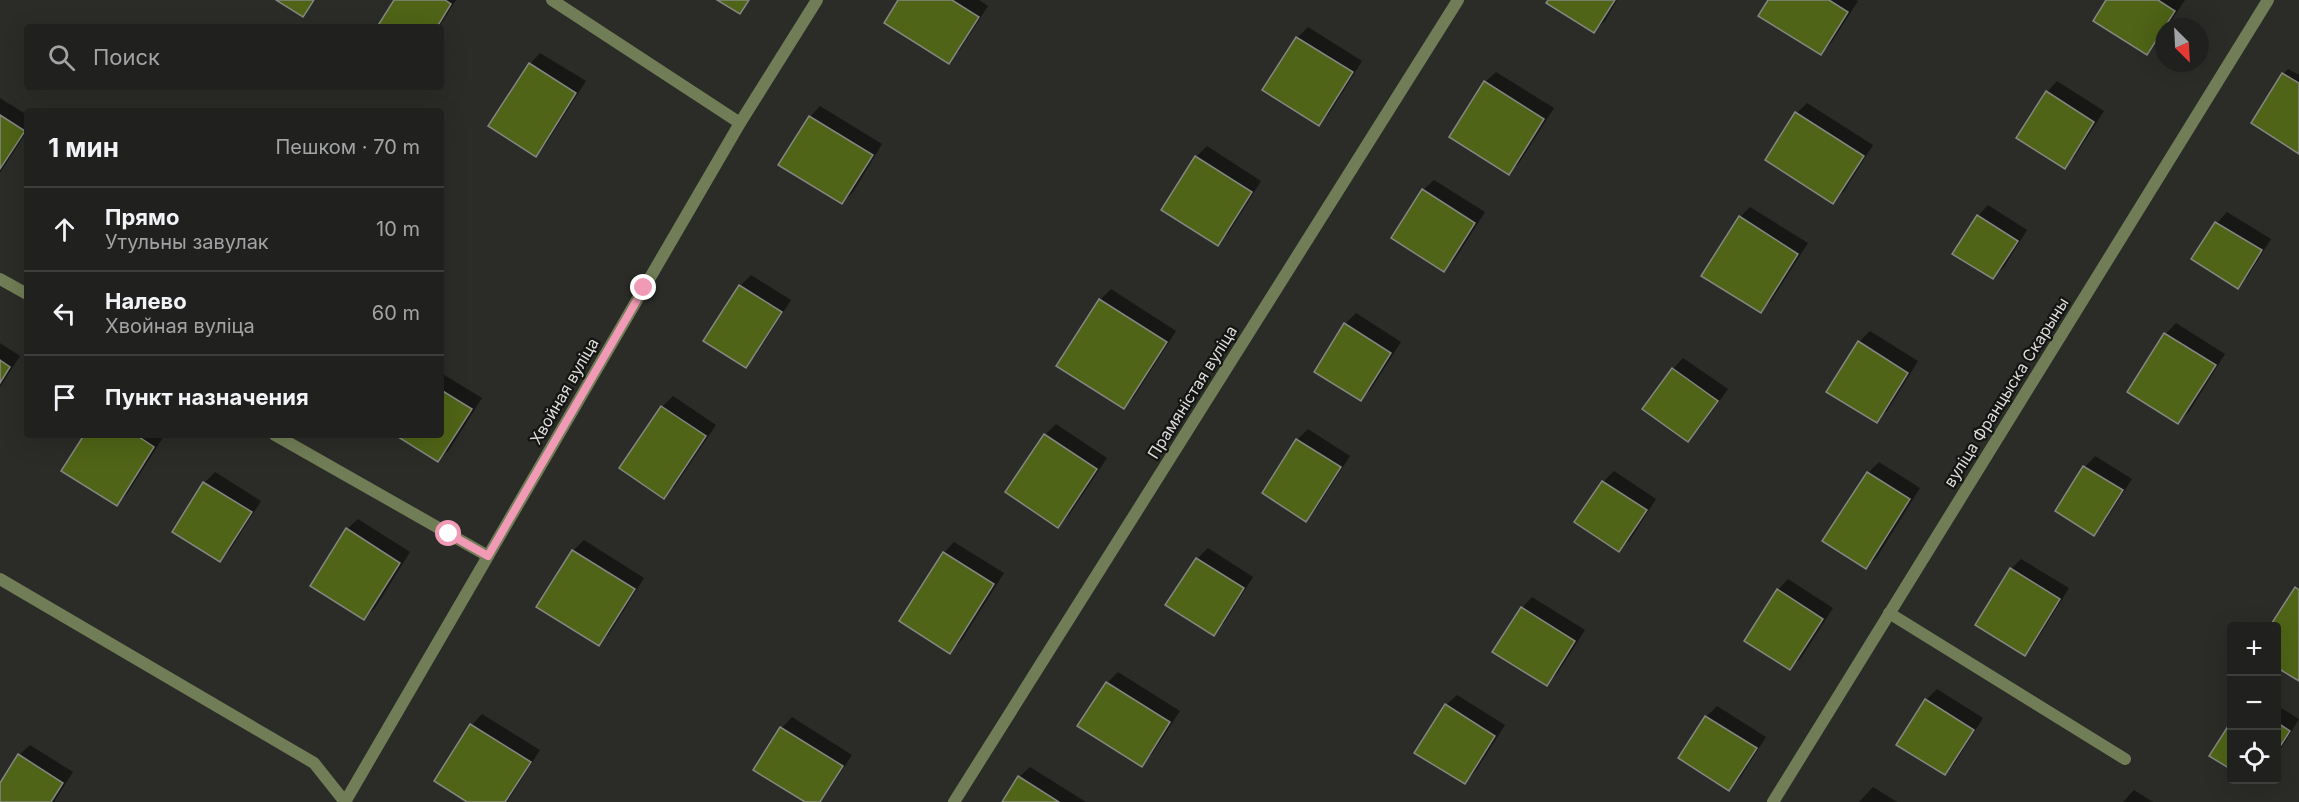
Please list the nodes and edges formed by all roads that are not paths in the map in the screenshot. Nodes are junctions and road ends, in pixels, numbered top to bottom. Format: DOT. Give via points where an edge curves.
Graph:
graph roads {
  1 [pos="552,0"];
  2 [pos="817,0"];
  3 [pos="1458,0"];
  4 [pos="2268,0"];
  5 [pos="740,123"];
  6 [pos="0,279"];
  7 [pos="24,292"];
  8 [pos="280,438"];
  9 [pos="488,556"];
  10 [pos="0,579"];
  11 [pos="1889,613"];
  12 [pos="2125,759"];
  13 [pos="345,802"];
  14 [pos="954,802"];
  15 [pos="1773,802"];
  1 -- 5 [label="street"];
  2 -- 5 [label="street, Хвойная вуліца"];
  3 -- 14 [label="street, Прамяністая вуліца"];
  4 -- 11 [label="street, вуліца Францыска Скарыны"];
  5 -- 9 [label="street, Хвойная вуліца"];
  6 -- 7 [label="street"];
  8 -- 9 [label="street"];
  9 -- 13 [label="street, Хвойная вуліца"];
  10 -- 13 [label="street" via="314,763"];
  11 -- 12 [label="street"];
  11 -- 15 [label="street, вуліца Францыска Скарыны"];
}
